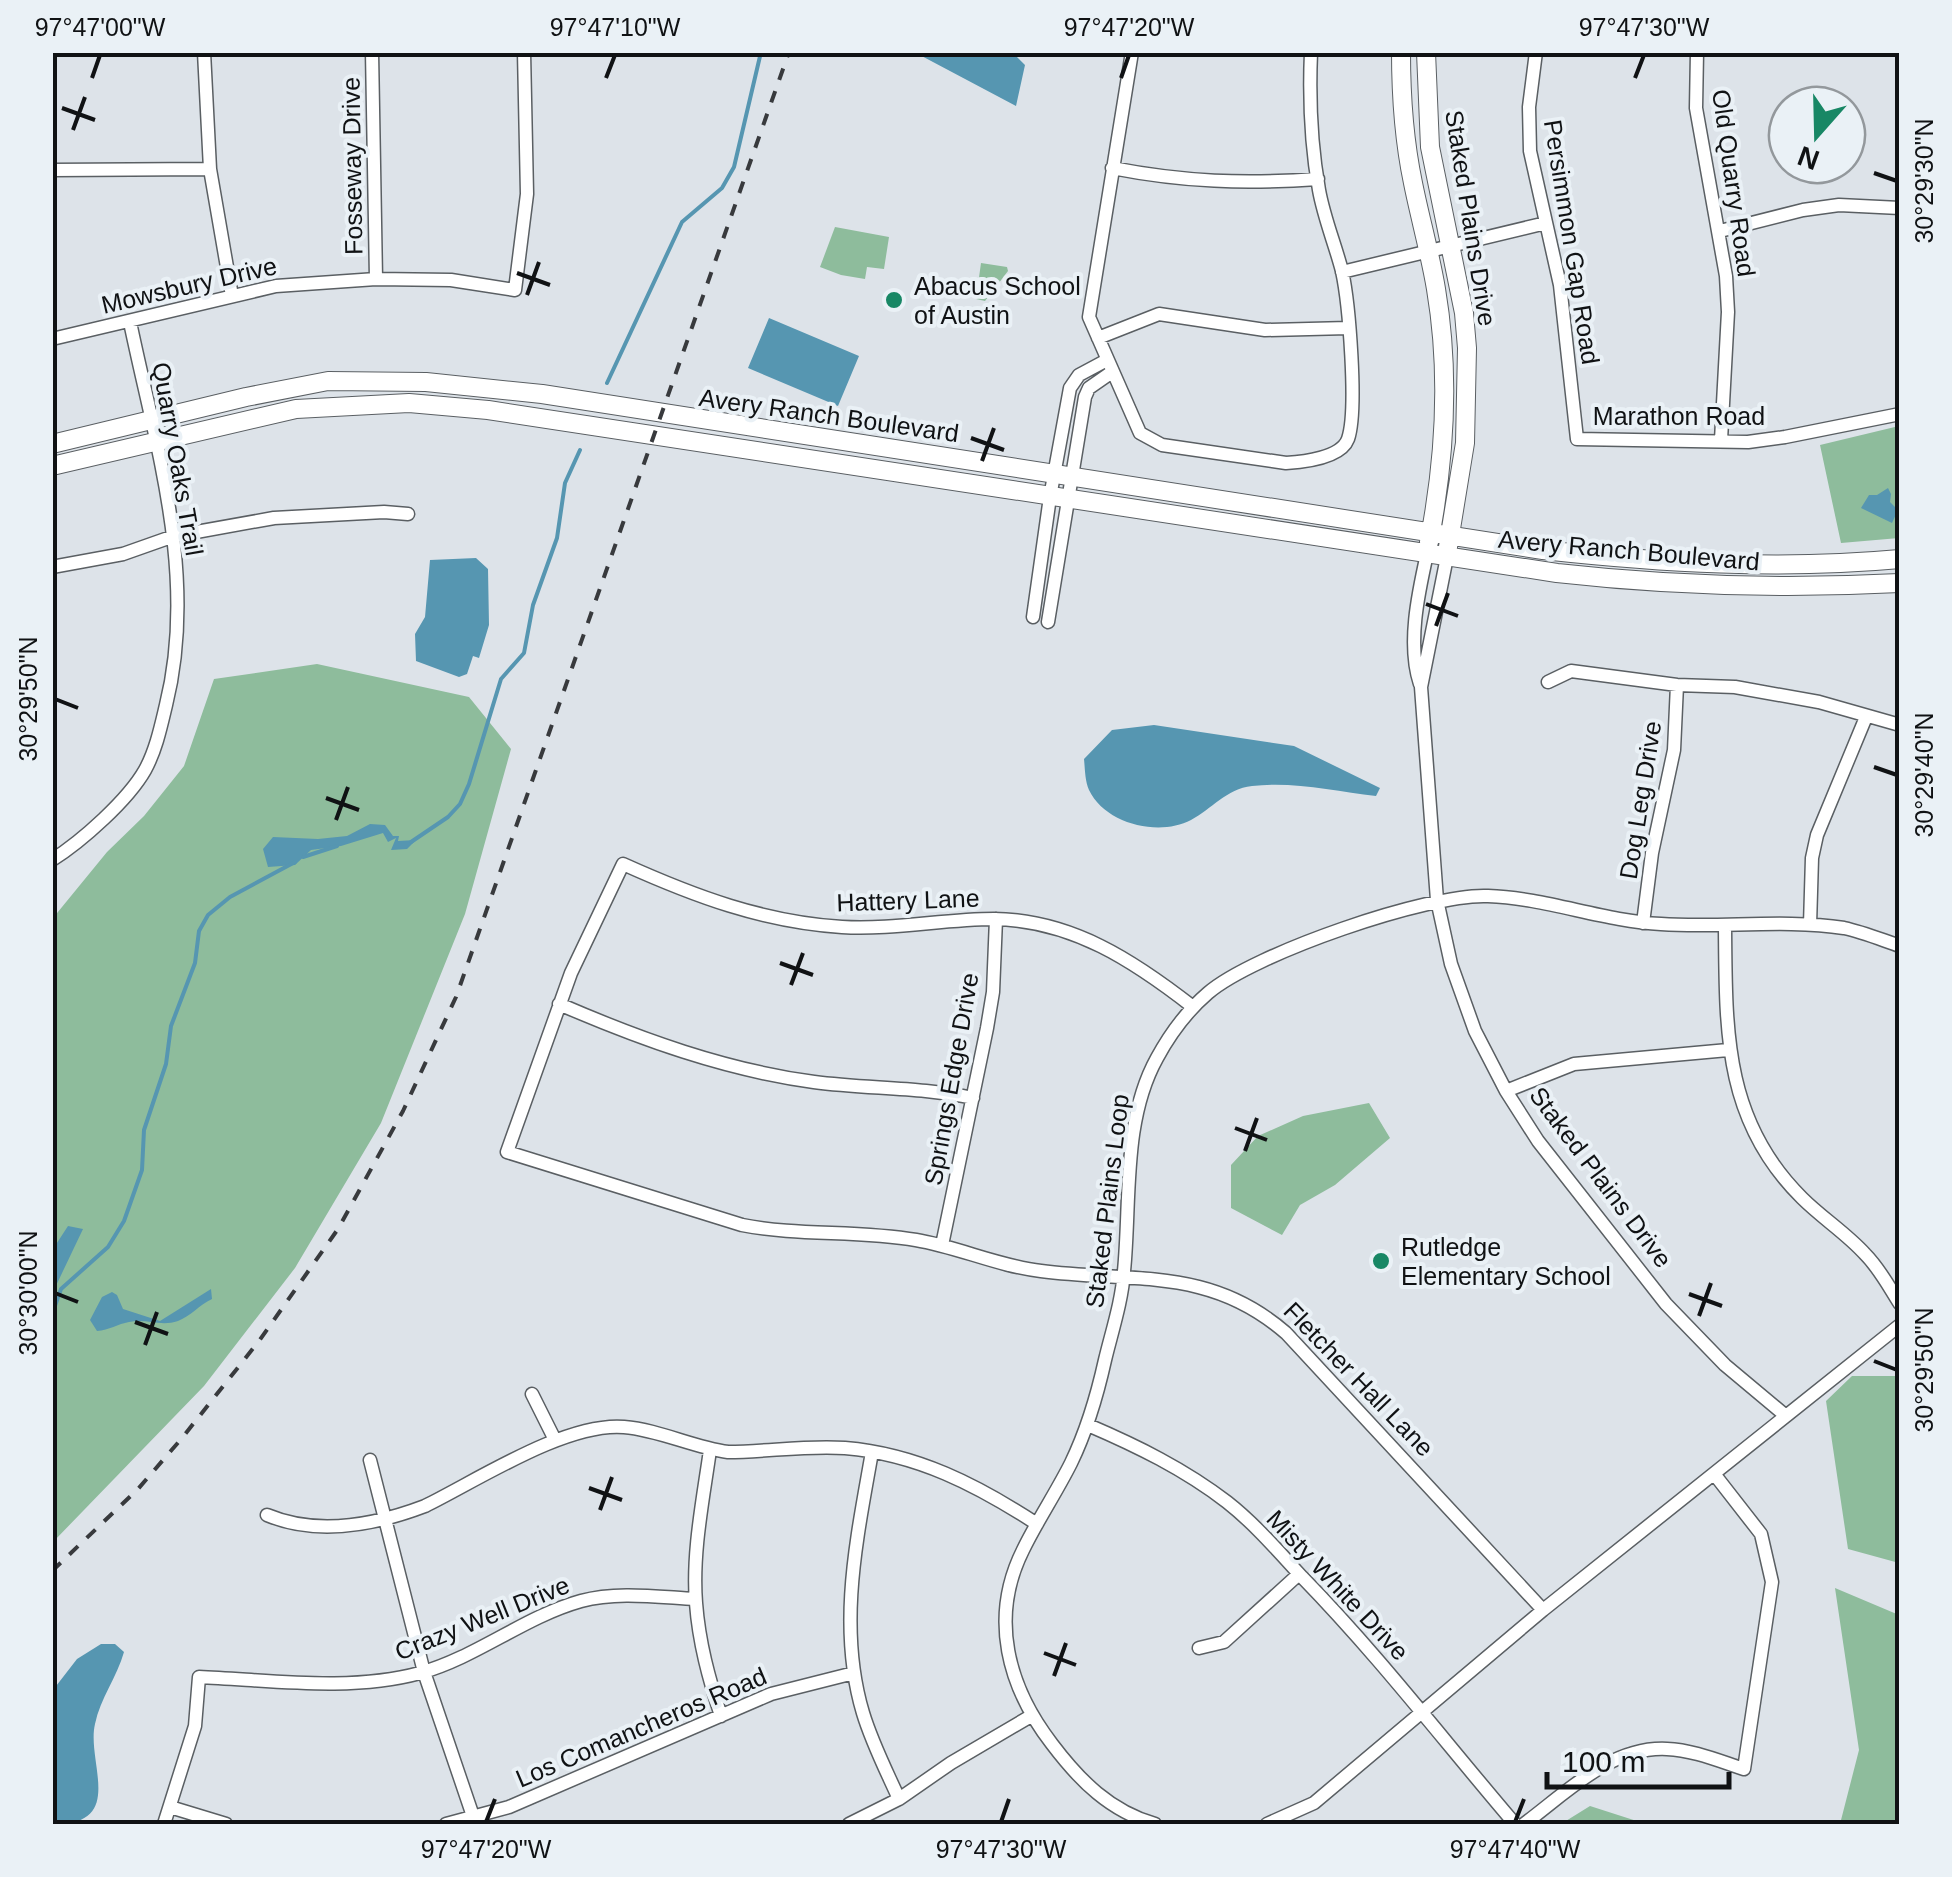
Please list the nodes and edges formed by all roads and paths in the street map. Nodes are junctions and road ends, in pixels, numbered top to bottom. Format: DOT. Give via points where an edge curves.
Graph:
graph roads {
  1 [pos="204,52"];
  2 [pos="372,52"];
  3 [pos="524,52"];
  4 [pos="1132,52"];
  5 [pos="1312,52"];
  6 [pos="1401,52"];
  7 [pos="1426,52"];
  8 [pos="1536,52"];
  9 [pos="1697,52"];
  10 [pos="1112,168"];
  11 [pos="210,169"];
  12 [pos="52,170"];
  13 [pos="1318,179"];
  14 [pos="1900,208"];
  15 [pos="1546,222"];
  16 [pos="1720,231"];
  17 [pos="1450,246"];
  18 [pos="1428,250"];
  19 [pos="1342,272"];
  20 [pos="376,278"];
  21 [pos="232,296"];
  22 [pos="130,322"];
  23 [pos="1348,328"];
  24 [pos="1098,338"];
  25 [pos="52,339"];
  26 [pos="1110,366"];
  27 [pos="1900,414"];
  28 [pos="150,421"];
  29 [pos="1577,439"];
  30 [pos="1722,440"];
  31 [pos="155,442"];
  32 [pos="52,444"];
  33 [pos="52,466"];
  34 [pos="1064,476"];
  35 [pos="1050,496"];
  36 [pos="1070,499"];
  37 [pos="408,514"];
  38 [pos="1440,535"];
  39 [pos="174,536"];
  40 [pos="1427,554"];
  41 [pos="1447,558"];
  42 [pos="1900,560"];
  43 [pos="52,567"];
  44 [pos="1900,583"];
  45 [pos="1033,617"];
  46 [pos="1048,622"];
  47 [pos="1548,682"];
  48 [pos="1677,685"];
  49 [pos="1421,686"];
  50 [pos="1866,717"];
  51 [pos="1900,725"];
  52 [pos="52,860"];
  53 [pos="1437,900"];
  54 [pos="996,919"];
  55 [pos="1644,923"];
  56 [pos="1810,925"];
  57 [pos="1725,927"];
  58 [pos="1900,946"];
  59 [pos="559,1004"];
  60 [pos="1193,1007"];
  61 [pos="1728,1050"];
  62 [pos="1506,1091"];
  63 [pos="972,1098"];
  64 [pos="506,1152"];
  65 [pos="942,1246"];
  66 [pos="1124,1276"];
  67 [pos="1900,1304"];
  68 [pos="1900,1325"];
  69 [pos="532,1394"];
  70 [pos="1786,1416"];
  71 [pos="1088,1425"];
  72 [pos="555,1440"];
  73 [pos="710,1450"];
  74 [pos="872,1452"];
  75 [pos="370,1460"];
  76 [pos="1715,1475"];
  77 [pos="266,1515"];
  78 [pos="384,1518"];
  79 [pos="1037,1524"];
  80 [pos="1299,1574"];
  81 [pos="695,1599"];
  82 [pos="1543,1610"];
  83 [pos="1199,1648"];
  84 [pos="424,1672"];
  85 [pos="854,1673"];
  86 [pos="1423,1712"];
  87 [pos="721,1716"];
  88 [pos="1032,1716"];
  89 [pos="899,1798"];
  90 [pos="170,1808"];
  91 [pos="475,1821"];
  92 [pos="164,1824"];
  93 [pos="226,1824"];
  94 [pos="446,1824"];
  95 [pos="849,1824"];
  96 [pos="1155,1824"];
  97 [pos="1272,1824"];
  98 [pos="1515,1824"];
  99 [pos="1524,1824"];
  1 -- 11 [label="street"];
  2 -- 20 [label="street, Fosseway Drive"];
  3 -- 20 [label="street, Mowsbury Drive" via="526,194 516,290"];
  4 -- 10 [label="street"];
  5 -- 13 [label="street"];
  6 -- 18 [label="main road, Staked Plains Drive" via="1404,123"];
  7 -- 17 [label="main road, Staked Plains Drive" via="1430,147"];
  8 -- 15 [label="street, Persimmon Gap Road" via="1530,152"];
  9 -- 16 [label="street, Old Quarry Road" via="1696,108"];
  10 -- 13 [label="street" via="1225,183"];
  10 -- 24 [label="street" via="1088,309"];
  11 -- 12 [label="street"];
  11 -- 21 [label="street"];
  13 -- 19 [label="street"];
  14 -- 16 [label="street" via="1839,205"];
  15 -- 17 [label="street"];
  15 -- 29 [label="street, Persimmon Gap Road"];
  16 -- 30 [label="street, Old Quarry Road" via="1728,312"];
  17 -- 18 [label="street"];
  17 -- 38 [label="main road, Staked Plains Drive" via="1464,313 1468,396 1464,443"];
  18 -- 19 [label="street"];
  18 -- 38 [label="main road, Staked Plains Drive" via="1444,382"];
  19 -- 23 [label="street"];
  20 -- 21 [label="street, Mowsbury Drive"];
  21 -- 22 [label="street, Mowsbury Drive"];
  22 -- 25 [label="street, Mowsbury Drive"];
  22 -- 28 [label="street, Quarry Oaks Trail"];
  23 -- 24 [label="street" via="1265,330 1159,314"];
  23 -- 26 [label="street" via="1347,441 1299,462 1150,441 1133,424"];
  24 -- 26 [label="street"];
  26 -- 34 [label="street" via="1085,396"];
  27 -- 30 [label="street, Marathon Road" via="1785,437"];
  28 -- 31 [label="street, Quarry Oaks Trail"];
  28 -- 32 [label="main road, Avery Ranch Boulevard"];
  28 -- 34 [label="main road, Avery Ranch Boulevard" via="328,381 426,382 542,394"];
  29 -- 30 [label="street, Marathon Road"];
  31 -- 33 [label="main road, Avery Ranch Boulevard"];
  31 -- 35 [label="main road, Avery Ranch Boulevard" via="296,409 409,403"];
  31 -- 39 [label="street, Quarry Oaks Trail"];
  34 -- 35 [label="street"];
  34 -- 36 [label="street"];
  34 -- 38 [label="main road, Avery Ranch Boulevard"];
  35 -- 36 [label="main road, Avery Ranch Boulevard"];
  35 -- 45 [label="street"];
  36 -- 40 [label="main road, Avery Ranch Boulevard"];
  36 -- 46 [label="street"];
  37 -- 39 [label="street" via="274,518"];
  38 -- 40 [label="main road, Staked Plains Drive"];
  38 -- 41 [label="main road, Staked Plains Drive"];
  38 -- 42 [label="main road, Avery Ranch Boulevard" via="1734,566"];
  39 -- 43 [label="street"];
  39 -- 52 [label="street, Quarry Oaks Trail" via="174,672 160,730 144,770 125,794"];
  40 -- 41 [label="main road, Avery Ranch Boulevard"];
  40 -- 49 [label="street, Staked Plains Drive" via="1414,639"];
  41 -- 44 [label="main road, Avery Ranch Boulevard" via="1688,586"];
  41 -- 49 [label="street, Staked Plains Drive"];
  47 -- 48 [label="street" via="1571,671"];
  48 -- 50 [label="street" via="1778,694"];
  48 -- 55 [label="street, Dog Leg Drive" via="1674,750"];
  49 -- 53 [label="street, Staked Plains Drive"];
  50 -- 51 [label="street"];
  50 -- 56 [label="street" via="1817,835"];
  53 -- 55 [label="street, Staked Plains Loop" via="1498,896"];
  53 -- 60 [label="street, Staked Plains Loop" via="1260,961"];
  53 -- 62 [label="street, Staked Plains Drive" via="1457,984"];
  54 -- 59 [label="street, Hattery Lane" via="879,927 805,923 728,907 623,864"];
  54 -- 60 [label="street, Hattery Lane" via="1048,926 1105,946"];
  54 -- 63 [label="street, Springs Edge Drive" via="993,992"];
  55 -- 57 [label="street, Staked Plains Loop"];
  56 -- 57 [label="street, Staked Plains Loop"];
  56 -- 58 [label="street, Staked Plains Loop"];
  57 -- 61 [label="street"];
  59 -- 63 [label="street" via="644,1039 777,1076"];
  59 -- 64 [label="street, Hattery Lane"];
  60 -- 66 [label="street, Staked Plains Loop" via="1154,1062 1140,1100"];
  61 -- 62 [label="street" via="1574,1064"];
  61 -- 67 [label="street" via="1768,1157 1802,1198 1864,1252"];
  62 -- 70 [label="street, Staked Plains Drive" via="1666,1304 1710,1352"];
  63 -- 65 [label="street, Springs Edge Drive"];
  64 -- 65 [label="street, Fletcher Hall Lane" via="742,1225"];
  65 -- 66 [label="street, Fletcher Hall Lane" via="1012,1267"];
  66 -- 71 [label="street, Staked Plains Loop"];
  66 -- 82 [label="street, Fletcher Hall Lane" via="1212,1289 1262,1312"];
  68 -- 70 [label="street"];
  69 -- 72 [label="street"];
  70 -- 76 [label="street"];
  71 -- 79 [label="street, Staked Plains Loop"];
  71 -- 80 [label="street, Misty White Drive" via="1163,1460 1228,1503"];
  72 -- 73 [label="street" via="620,1426"];
  72 -- 78 [label="street" via="425,1506"];
  73 -- 74 [label="street"];
  73 -- 81 [label="street"];
  74 -- 79 [label="street" via="964,1480"];
  74 -- 85 [label="street" via="851,1585"];
  75 -- 78 [label="street"];
  76 -- 82 [label="street"];
  76 -- 99 [label="street" via="1761,1534 1772,1582 1744,1768 1670,1749 1633,1752"];
  77 -- 78 [label="street" via="311,1528"];
  78 -- 84 [label="street"];
  79 -- 88 [label="street, Staked Plains Loop" via="1012,1576 1004,1620 1010,1665"];
  80 -- 83 [label="street" via="1224,1642"];
  80 -- 86 [label="street, Misty White Drive"];
  81 -- 84 [label="street, Crazy Well Drive" via="580,1601"];
  81 -- 87 [label="street"];
  82 -- 86 [label="street"];
  84 -- 90 [label="street, Crazy Well Drive" via="373,1682 198,1677 195,1726"];
  84 -- 91 [label="street"];
  85 -- 87 [label="street, Los Comancheros Road" via="771,1694"];
  85 -- 89 [label="street" via="873,1742"];
  86 -- 97 [label="street" via="1314,1803"];
  86 -- 98 [label="street, Misty White Drive"];
  87 -- 91 [label="street, Los Comancheros Road"];
  88 -- 89 [label="street"];
  88 -- 96 [label="street, Staked Plains Loop" via="1097,1795"];
  89 -- 95 [label="street"];
  90 -- 92 [label="street, Crazy Well Drive"];
  90 -- 93 [label="street"];
  91 -- 94 [label="street, Los Comancheros Road"];
}
